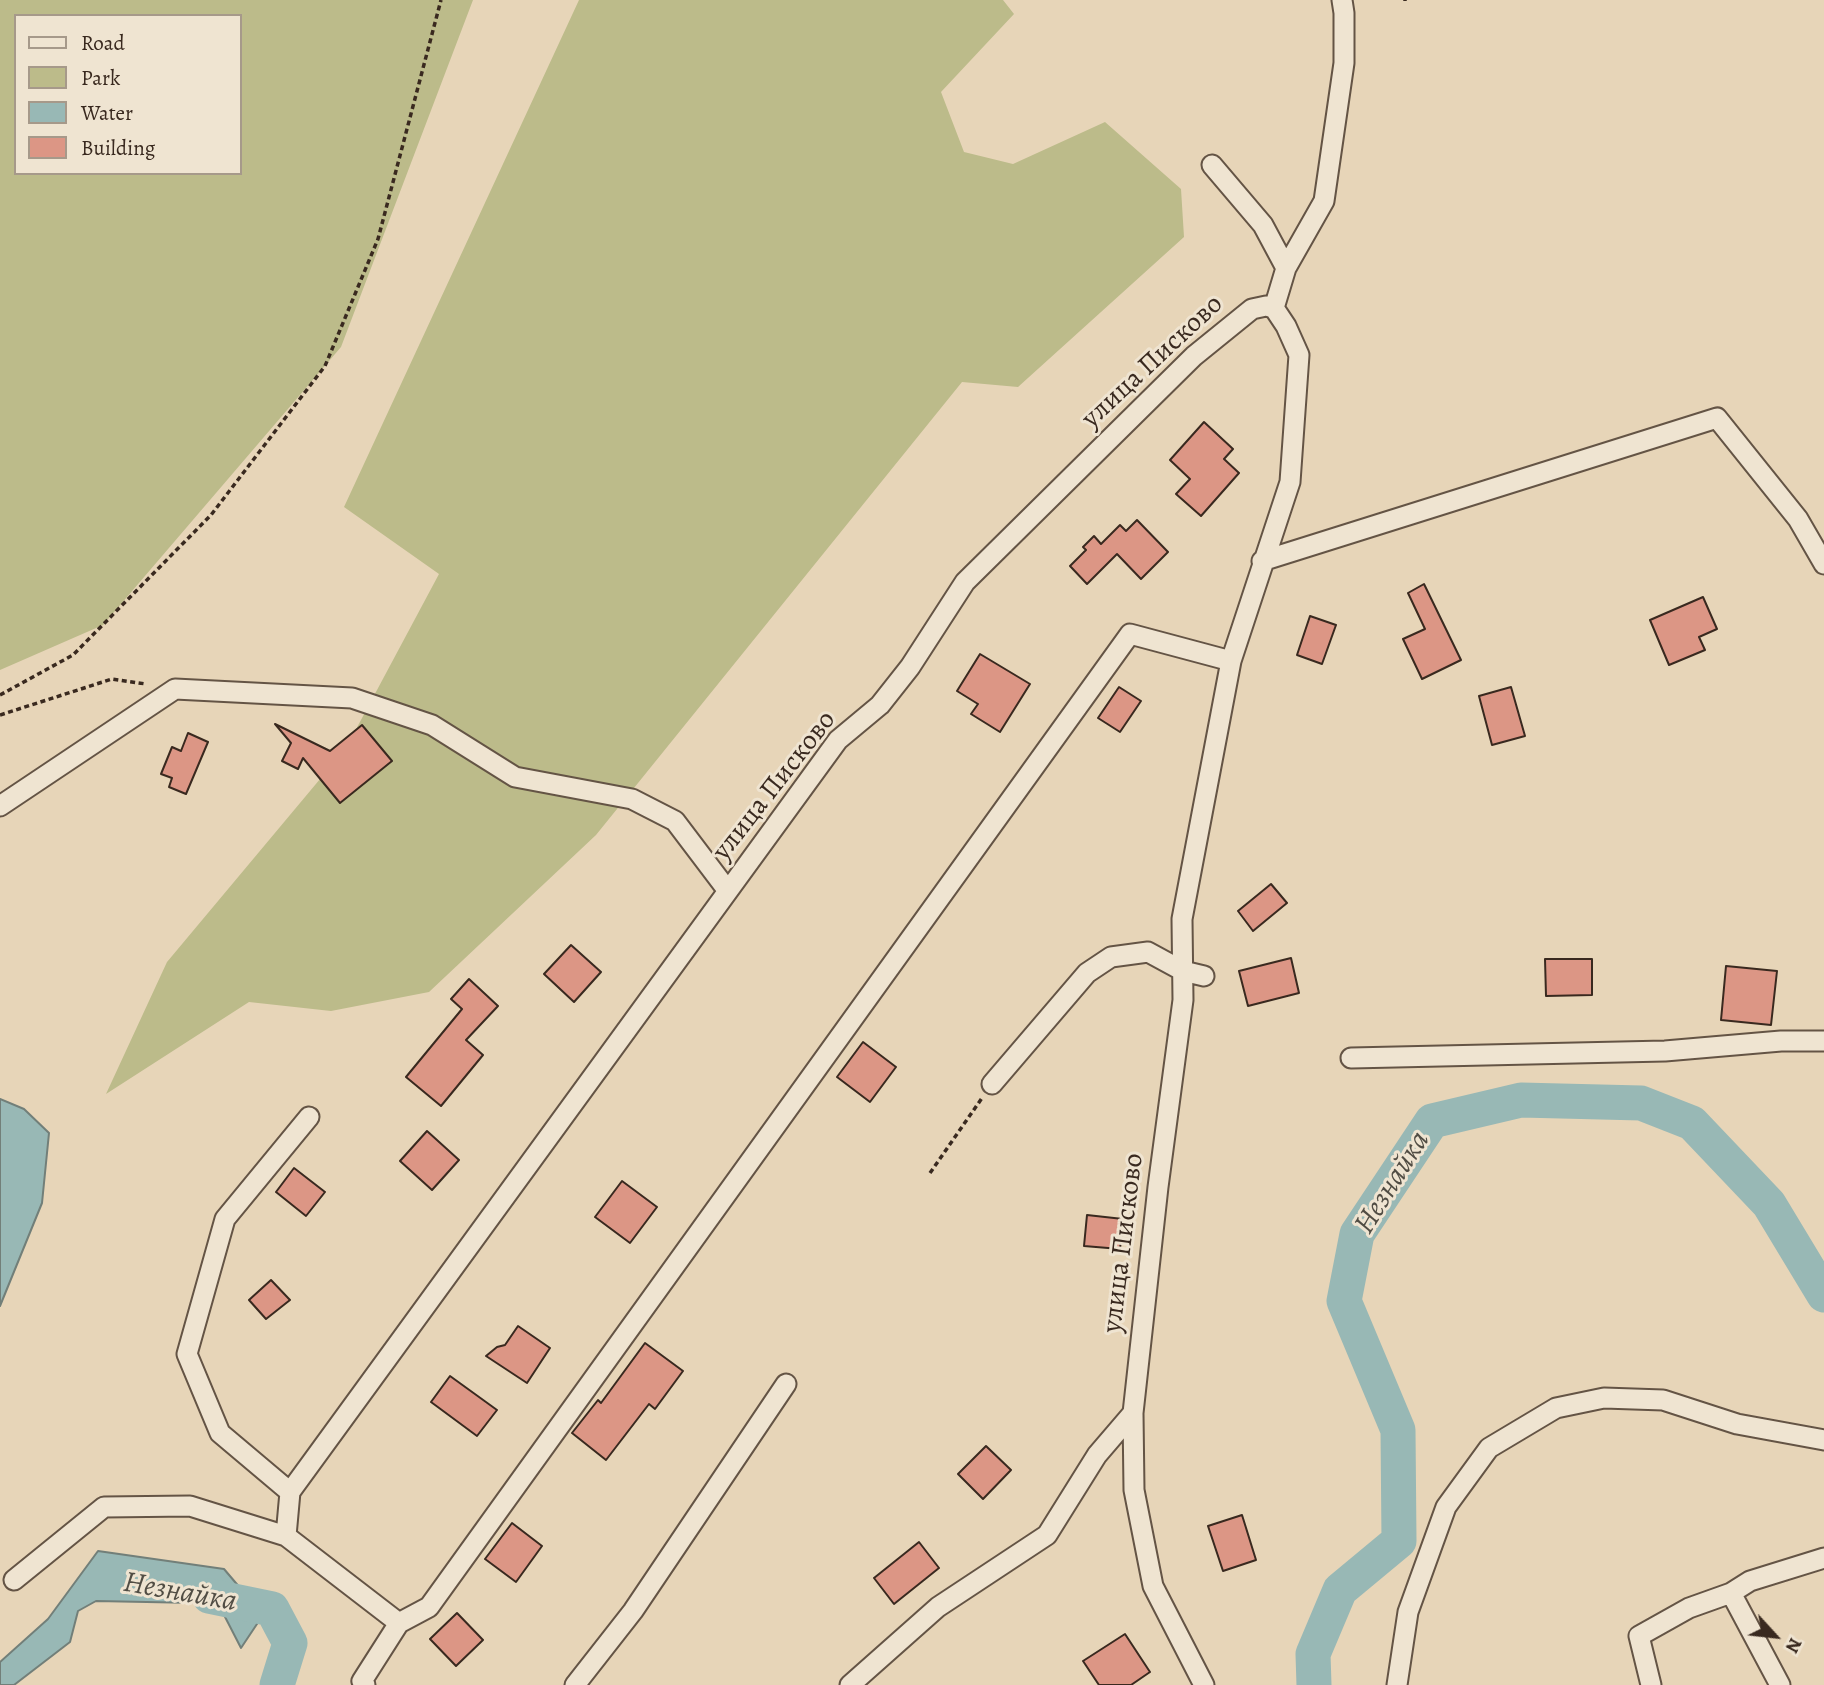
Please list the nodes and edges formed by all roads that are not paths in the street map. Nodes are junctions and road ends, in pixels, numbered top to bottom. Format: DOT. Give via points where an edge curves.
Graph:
graph roads {
  1 [pos="1342,0"];
  2 [pos="1212,166"];
  3 [pos="1286,268"];
  4 [pos="1274,308"];
  5 [pos="1262,561"];
  6 [pos="1824,564"];
  7 [pos="1231,661"];
  8 [pos="0,806"];
  9 [pos="728,891"];
  10 [pos="1183,971"];
  11 [pos="1205,976"];
  12 [pos="1824,1041"];
  13 [pos="1351,1058"];
  14 [pos="992,1084"];
  15 [pos="309,1117"];
  16 [pos="786,1384"];
  17 [pos="1133,1413"];
  18 [pos="1824,1440"];
  19 [pos="290,1492"];
  20 [pos="286,1536"];
  21 [pos="1824,1558"];
  22 [pos="14,1580"];
  23 [pos="1731,1593"];
  24 [pos="399,1623"];
  25 [pos="365,1685"];
  26 [pos="575,1685"];
  27 [pos="850,1685"];
  28 [pos="1204,1685"];
  29 [pos="1397,1685"];
  30 [pos="1651,1685"];
  31 [pos="1780,1685"];
  1 -- 3 [label="street" via="1344,63 1324,201"];
  2 -- 3 [label="street" via="1263,225"];
  3 -- 4 [label="street"];
  4 -- 5 [label="street, улица Писково" via="1299,355 1290,482"];
  4 -- 9 [label="street, улица Писково" via="1252,309 1194,356 965,582 910,667 880,705 838,740"];
  5 -- 6 [label="street" via="1717,418 1798,519"];
  5 -- 7 [label="street, улица Писково"];
  7 -- 10 [label="street, улица Писково" via="1182,919"];
  7 -- 24 [label="street" via="1130,634 429,1607"];
  8 -- 9 [label="street, улица Писково" via="175,689 352,698 432,725 515,777 632,799 675,821"];
  9 -- 19 [label="street"];
  10 -- 11 [label="street"];
  10 -- 14 [label="street" via="1148,952 1111,957 1087,974"];
  10 -- 17 [label="street, улица Писково"];
  12 -- 13 [label="street" via="1665,1051"];
  15 -- 19 [label="street" via="225,1219 187,1354 220,1433"];
  16 -- 26 [label="street" via="633,1611"];
  17 -- 27 [label="street" via="1097,1455 1047,1535 938,1607"];
  17 -- 28 [label="street, улица Писково" via="1134,1490 1153,1586"];
  18 -- 29 [label="street" via="1737,1424 1662,1400 1604,1398 1556,1409 1489,1448 1446,1507 1408,1612"];
  19 -- 20 [label="street"];
  20 -- 22 [label="street" via="190,1506 104,1507"];
  20 -- 24 [label="street"];
  21 -- 23 [label="street" via="1750,1581"];
  23 -- 30 [label="street" via="1689,1608 1639,1636"];
  23 -- 31 [label="street"];
  24 -- 25 [label="street" via="362,1681"];
}
